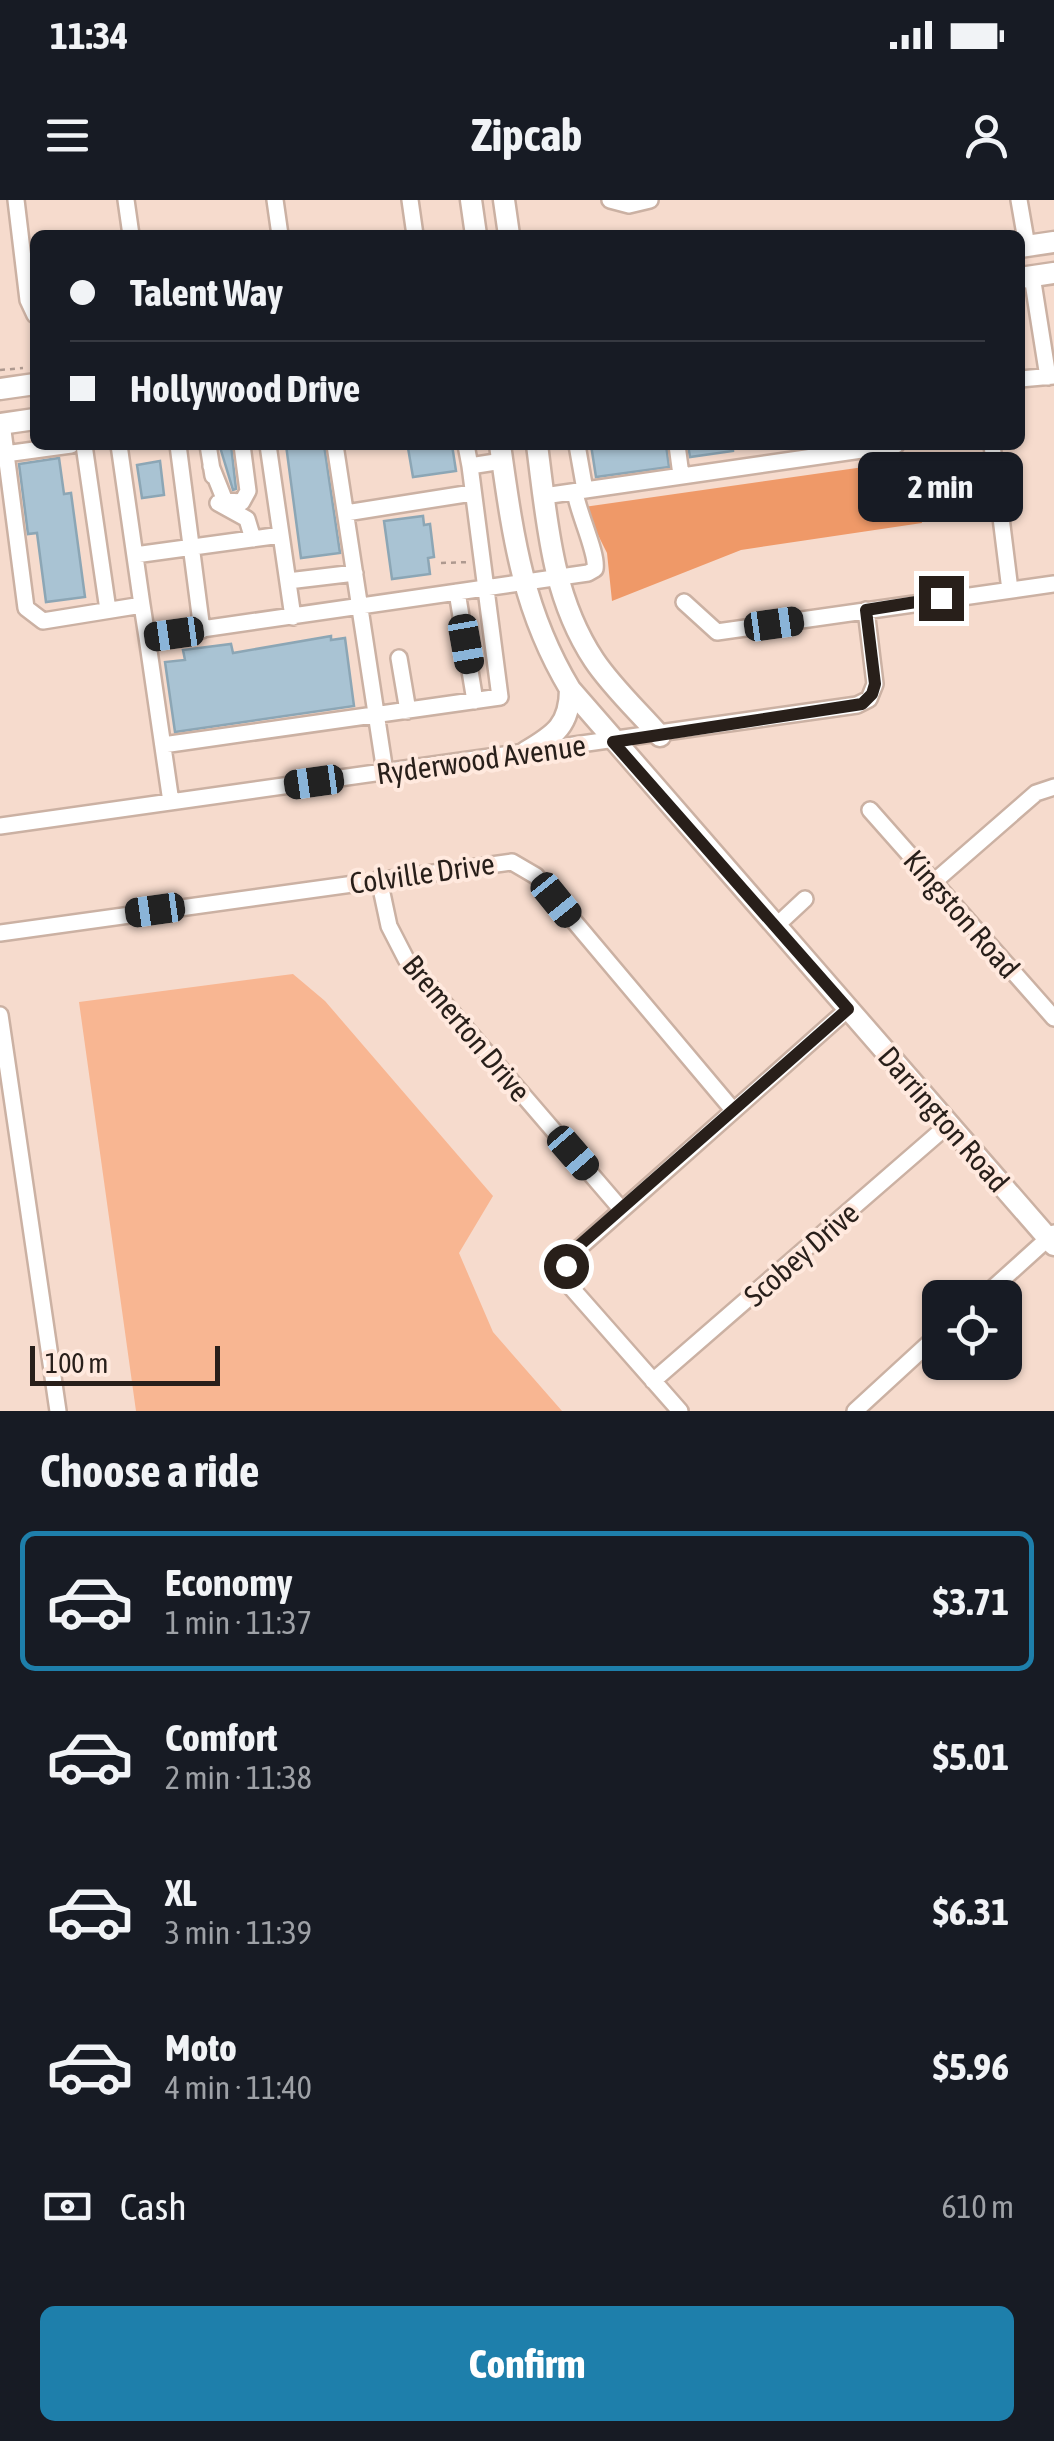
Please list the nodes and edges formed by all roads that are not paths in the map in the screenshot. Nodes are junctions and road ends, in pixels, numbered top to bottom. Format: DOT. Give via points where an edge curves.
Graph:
graph roads {
  1 [pos="16,200"];
  2 [pos="126,200"];
  3 [pos="275,200"];
  4 [pos="410,200"];
  5 [pos="471,200"];
  6 [pos="504,200"];
  7 [pos="610,200"];
  8 [pos="650,200"];
  9 [pos="1019,200"];
  10 [pos="131,230"];
  11 [pos="279,230"];
  12 [pos="414,230"];
  13 [pos="475,230"];
  14 [pos="508,230"];
  15 [pos="1020,230"];
  16 [pos="1025,241"];
  17 [pos="1054,242"];
  18 [pos="1054,273"];
  19 [pos="1026,277"];
  20 [pos="30,304"];
  21 [pos="1051,376"];
  22 [pos="1025,379"];
  23 [pos="30,385"];
  24 [pos="0,389"];
  25 [pos="30,420"];
  26 [pos="1,424"];
  27 [pos="35,450"];
  28 [pos="85,450"];
  29 [pos="119,450"];
  30 [pos="179,450"];
  31 [pos="209,450"];
  32 [pos="243,450"];
  33 [pos="269,450"];
  34 [pos="337,450"];
  35 [pos="467,450"];
  36 [pos="538,450"];
  37 [pos="578,450"];
  38 [pos="678,450"];
  39 [pos="772,450"];
  40 [pos="862,450"];
  41 [pos="993,450"];
  42 [pos="501,453"];
  43 [pos="6,454"];
  44 [pos="773,463"];
  45 [pos="212,466"];
  46 [pos="470,466"];
  47 [pos="682,476"];
  48 [pos="580,491"];
  49 [pos="472,493"];
  50 [pos="544,496"];
  51 [pos="346,513"];
  52 [pos="281,535"];
  53 [pos="253,539"];
  54 [pos="191,548"];
  55 [pos="135,556"];
  56 [pos="355,572"];
  57 [pos="556,577"];
  58 [pos="288,581"];
  59 [pos="521,582"];
  60 [pos="1054,584"];
  61 [pos="484,588"];
  62 [pos="1010,590"];
  63 [pos="457,592"];
  64 [pos="684,602"];
  65 [pos="142,604"];
  66 [pos="360,608"];
  67 [pos="108,610"];
  68 [pos="866,610"];
  69 [pos="294,617"];
  70 [pos="202,630"];
  71 [pos="147,637"];
  72 [pos="399,658"];
  73 [pos="570,689"];
  74 [pos="475,700"];
  75 [pos="408,711"];
  76 [pos="377,716"];
  77 [pos="660,736"];
  78 [pos="613,742"];
  79 [pos="162,746"];
  80 [pos="526,752"];
  81 [pos="385,772"];
  82 [pos="1054,787"];
  83 [pos="171,802"];
  84 [pos="870,810"];
  85 [pos="0,826"];
  86 [pos="380,879"];
  87 [pos="935,881"];
  88 [pos="805,898"];
  89 [pos="776,926"];
  90 [pos="0,933"];
  91 [pos="848,1009"];
  92 [pos="0,1015"];
  93 [pos="1054,1018"];
  94 [pos="733,1110"];
  95 [pos="948,1125"];
  96 [pos="621,1209"];
  97 [pos="1052,1239"];
  98 [pos="1003,1280"];
  99 [pos="922,1350"];
  100 [pos="653,1381"];
  101 [pos="58,1411"];
  102 [pos="680,1411"];
  103 [pos="855,1411"];
  1 -- 20 [label="street"];
  2 -- 10 [label="street"];
  3 -- 11 [label="street"];
  4 -- 12 [label="street"];
  5 -- 13 [label="main road"];
  6 -- 14 [label="main road"];
  7 -- 8 [label="street"];
  9 -- 15 [label="street"];
  16 -- 17 [label="main road"];
  18 -- 19 [label="main road"];
  19 -- 21 [label="street"];
  21 -- 22 [label="street"];
  23 -- 24 [label="main road"];
  25 -- 26 [label="main road"];
  26 -- 43 [label="street"];
  27 -- 43 [label="street"];
  28 -- 67 [label="street"];
  29 -- 55 [label="street"];
  30 -- 54 [label="street"];
  31 -- 45 [label="street"];
  32 -- 45 [label="street" via="248,491 242,502 225,501"];
  33 -- 52 [label="street"];
  34 -- 51 [label="street"];
  35 -- 46 [label="street"];
  36 -- 50 [label="main road"];
  37 -- 48 [label="street"];
  38 -- 47 [label="street"];
  39 -- 44 [label="street"];
  40 -- 44 [label="street"];
  41 -- 62 [label="street"];
  42 -- 46 [label="street"];
  42 -- 59 [label="main road, Darrington Road"];
  43 -- 67 [label="street" via="26,608 43,621"];
  44 -- 47 [label="street"];
  45 -- 53 [label="street" via="215,498 246,520"];
  46 -- 49 [label="street"];
  47 -- 48 [label="street"];
  48 -- 50 [label="street"];
  48 -- 57 [label="street" via="597,566"];
  49 -- 51 [label="street"];
  49 -- 61 [label="street"];
  50 -- 57 [label="main road"];
  51 -- 56 [label="street"];
  52 -- 53 [label="street"];
  52 -- 58 [label="street"];
  53 -- 54 [label="street"];
  54 -- 55 [label="street"];
  54 -- 70 [label="street"];
  55 -- 65 [label="street"];
  56 -- 58 [label="street"];
  56 -- 66 [label="street"];
  57 -- 59 [label="street"];
  57 -- 77 [label="main road" via="594,659"];
  58 -- 69 [label="street"];
  59 -- 61 [label="street"];
  59 -- 73 [label="main road, Darrington Road" via="547,652"];
  60 -- 62 [label="street"];
  61 -- 63 [label="street"];
  61 -- 74 [label="street" via="500,696"];
  62 -- 68 [label="street"];
  63 -- 66 [label="street"];
  63 -- 74 [label="street"];
  64 -- 68 [label="street" via="717,632"];
  65 -- 67 [label="street"];
  65 -- 71 [label="street"];
  66 -- 69 [label="street"];
  66 -- 76 [label="street"];
  68 -- 77 [label="street, Ryderwood Avenue" via="875,684 866,702"];
  69 -- 70 [label="street"];
  70 -- 71 [label="street"];
  71 -- 79 [label="street"];
  72 -- 75 [label="street"];
  73 -- 78 [label="main road, Darrington Road"];
  73 -- 80 [label="main road" via="562,729"];
  74 -- 75 [label="street"];
  75 -- 76 [label="street"];
  76 -- 79 [label="street"];
  76 -- 81 [label="street"];
  77 -- 78 [label="street, Ryderwood Avenue"];
  78 -- 80 [label="street, Ryderwood Avenue"];
  78 -- 89 [label="main road, Darrington Road"];
  79 -- 83 [label="street"];
  80 -- 81 [label="street, Ryderwood Avenue"];
  81 -- 83 [label="street, Ryderwood Avenue"];
  82 -- 87 [label="street" via="1036,793"];
  83 -- 85 [label="street, Ryderwood Avenue"];
  84 -- 87 [label="street, Kingston Road"];
  86 -- 90 [label="street, Colville Drive"];
  86 -- 94 [label="street, Colville Drive" via="501,861 529,870"];
  86 -- 96 [label="street, Bremerton Drive" via="390,926 406,959"];
  87 -- 93 [label="street, Kingston Road"];
  88 -- 89 [label="street"];
  89 -- 91 [label="main road, Darrington Road"];
  91 -- 94 [label="street"];
  91 -- 95 [label="main road, Darrington Road"];
  92 -- 101 [label="street"];
  94 -- 96 [label="street"];
  95 -- 97 [label="main road, Darrington Road"];
  95 -- 100 [label="street, Scobey Drive"];
  96 -- 100 [label="street" via="573,1251 566,1266 569,1285"];
  97 -- 98 [label="street"];
  99 -- 103 [label="street"];
  100 -- 102 [label="street"];
}
